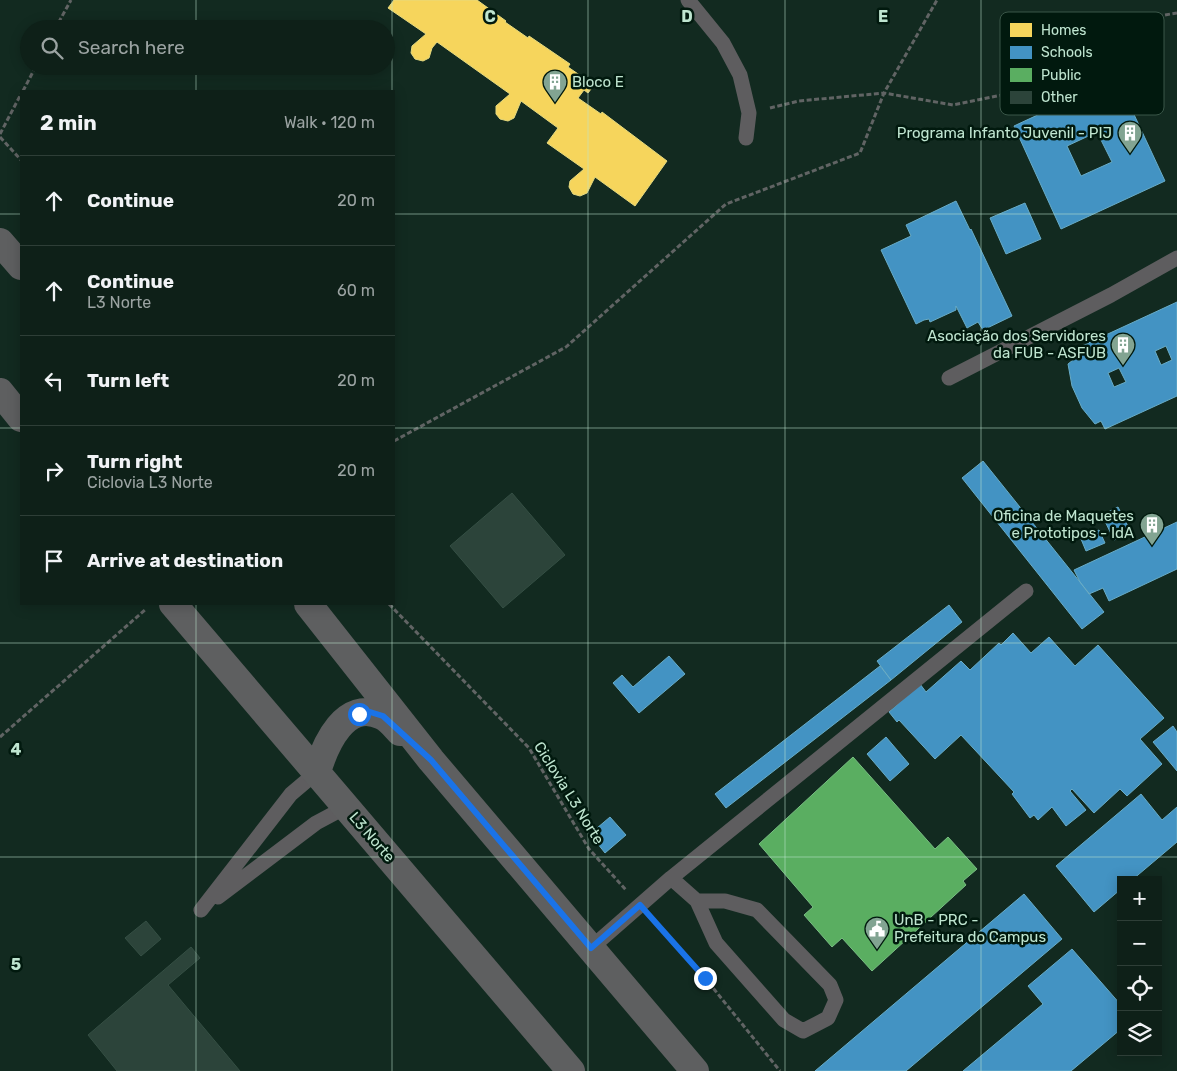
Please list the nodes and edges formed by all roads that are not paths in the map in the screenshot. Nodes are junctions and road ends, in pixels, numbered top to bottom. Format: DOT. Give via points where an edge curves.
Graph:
graph roads {
  1 [pos="688,0"];
  2 [pos="746,138"];
  3 [pos="0,242"];
  4 [pos="1177,258"];
  5 [pos="20,265"];
  6 [pos="949,378"];
  7 [pos="0,392"];
  8 [pos="20,417"];
  9 [pos="1026,591"];
  10 [pos="174,605"];
  11 [pos="309,605"];
  12 [pos="431,760"];
  13 [pos="317,772"];
  14 [pos="346,807"];
  15 [pos="671,878"];
  16 [pos="697,901"];
  17 [pos="591,948"];
  18 [pos="571,1071"];
  19 [pos="695,1071"];
  1 -- 2 [label="lane" via="723,43 740,74 749,113"];
  3 -- 5 [label="main road"];
  4 -- 6 [label="lane"];
  7 -- 8 [label="main road"];
  9 -- 15 [label="lane"];
  10 -- 13 [label="main road, L3 Norte"];
  11 -- 12 [label="main road"];
  12 -- 13 [label="main road" via="383,716 370,712 348,718 338,726 324,747"];
  12 -- 17 [label="main road"];
  13 -- 14 [label="main road, L3 Norte"];
  13 -- 14 [label="lane" via="291,794 201,910 316,823"];
  14 -- 18 [label="main road, L3 Norte"];
  15 -- 16 [label="lane"];
  15 -- 17 [label="lane"];
  16 -- 16 [label="lane" via="725,901 757,910 830,985 836,1000 828,1018 803,1031 784,1020 716,943"];
  17 -- 19 [label="main road"];
}
